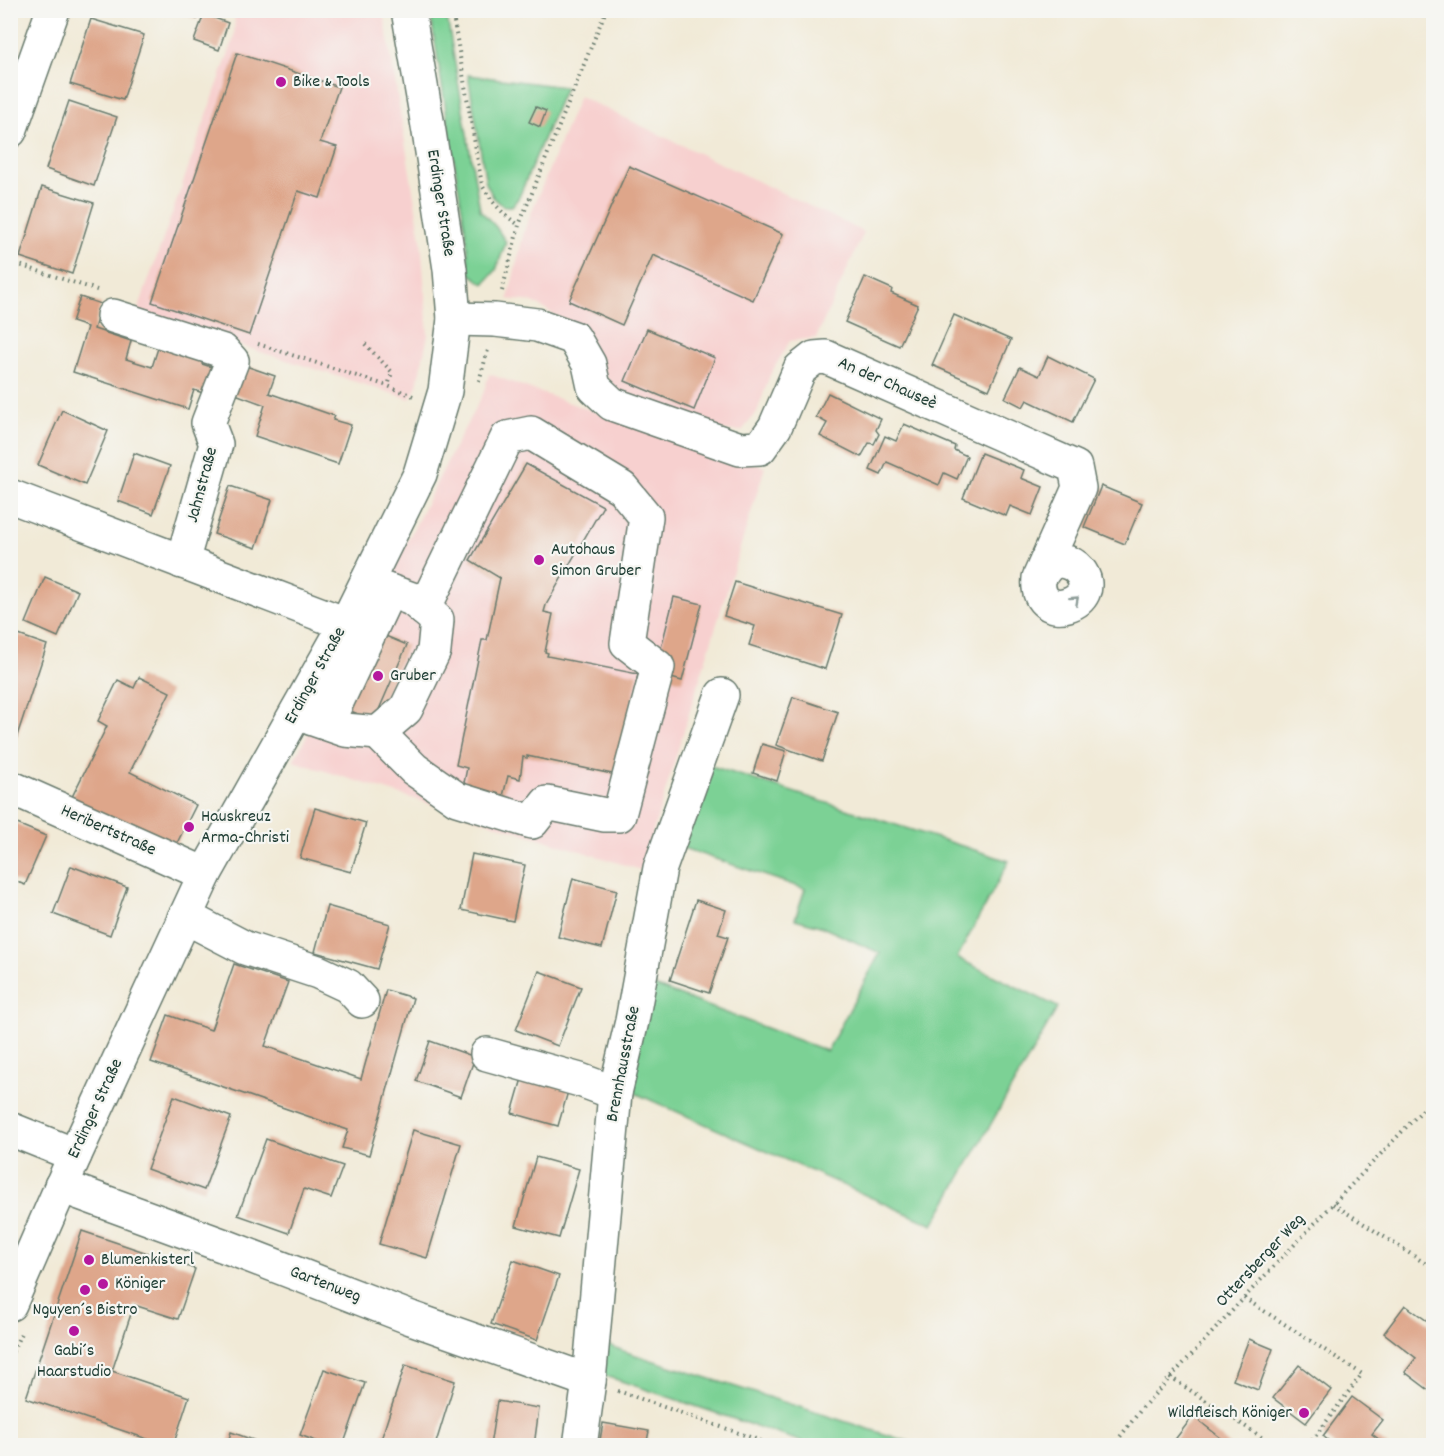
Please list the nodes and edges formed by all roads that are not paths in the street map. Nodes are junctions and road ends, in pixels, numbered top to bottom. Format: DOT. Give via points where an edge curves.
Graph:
graph roads {
  1 [pos="53,10"];
  2 [pos="408,10"];
  3 [pos="10,131"];
  4 [pos="113,316"];
  5 [pos="454,319"];
  6 [pos="10,496"];
  7 [pos="182,561"];
  8 [pos="1039,578"];
  9 [pos="378,586"];
  10 [pos="424,609"];
  11 [pos="346,624"];
  12 [pos="722,695"];
  13 [pos="298,710"];
  14 [pos="327,723"];
  15 [pos="378,733"];
  16 [pos="10,788"];
  17 [pos="205,874"];
  18 [pos="184,918"];
  19 [pos="362,1001"];
  20 [pos="487,1054"];
  21 [pos="615,1093"];
  22 [pos="10,1129"];
  23 [pos="75,1155"];
  24 [pos="61,1186"];
  25 [pos="10,1304"];
  26 [pos="589,1382"];
  27 [pos="580,1446"];
  1 -- 3 [label="street"];
  2 -- 5 [label="street, Erdinger Straße" via="450,269"];
  4 -- 7 [label="street, Jahnstraße" via="223,351 232,361 208,423 216,444"];
  5 -- 8 [label="street, An der Chauseè" via="537,325 574,338 589,364 594,387 612,404 740,449 760,447 775,427 800,369 814,358 826,357 1075,466 1078,488"];
  5 -- 9 [label="street, Erdinger Straße" via="445,391 420,474"];
  6 -- 7 [label="street"];
  7 -- 11 [label="street"];
  9 -- 10 [label="street" via="412,599"];
  9 -- 11 [label="street, Erdinger Straße"];
  9 -- 14 [label="street"];
  10 -- 15 [label="street" via="437,620 434,651 406,709"];
  10 -- 15 [label="street" via="507,438 531,433 622,488 646,517 627,643 658,667 619,815 547,803 532,822 457,799 414,770"];
  11 -- 13 [label="street, Erdinger Straße"];
  12 -- 21 [label="street, Brennhausstraße" via="660,867"];
  13 -- 14 [label="street"];
  13 -- 17 [label="street, Erdinger Straße"];
  14 -- 15 [label="street" via="345,730"];
  16 -- 17 [label="street, Heribertstraße"];
  17 -- 18 [label="street, Erdinger Straße"];
  18 -- 19 [label="street" via="245,948 318,972 348,986"];
  18 -- 23 [label="street, Erdinger Straße"];
  20 -- 21 [label="street"];
  21 -- 26 [label="street, Brennhausstraße"];
  22 -- 23 [label="street"];
  23 -- 24 [label="street, Erdinger Straße"];
  24 -- 25 [label="street, Erdinger Straße"];
  24 -- 26 [label="street, Gartenweg"];
  26 -- 27 [label="street, Brennhausstraße"];
}
